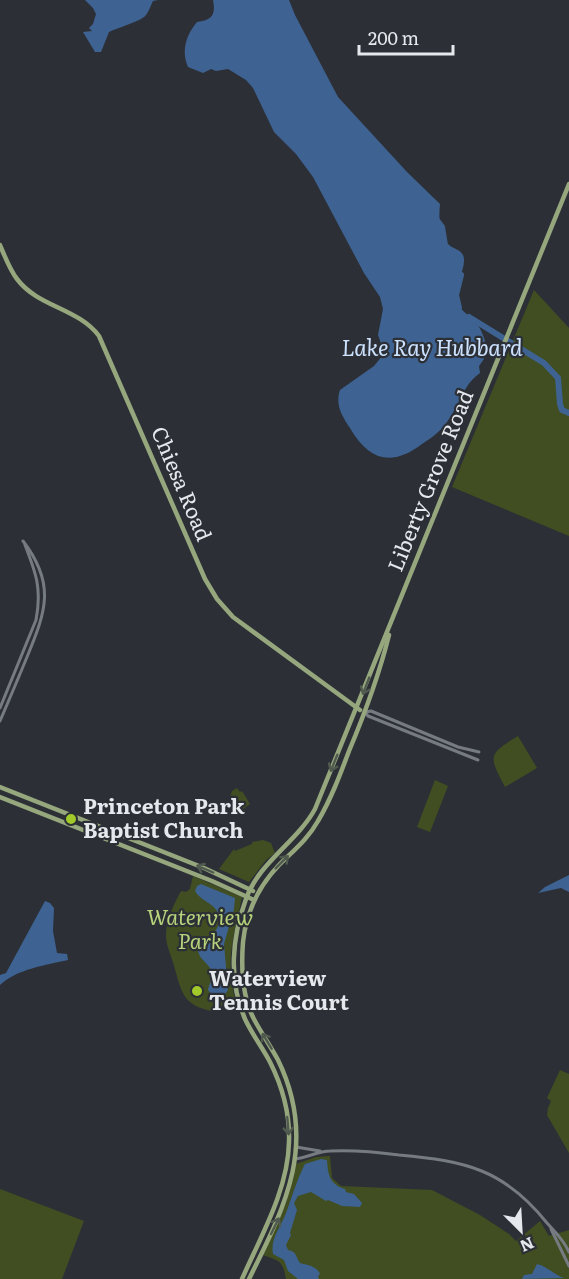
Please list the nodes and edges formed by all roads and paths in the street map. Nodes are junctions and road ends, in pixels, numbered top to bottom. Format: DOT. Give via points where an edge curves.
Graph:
graph roads {
  1 [pos="569,184"];
  2 [pos="0,245"];
  3 [pos="391,625"];
  4 [pos="0,708"];
  5 [pos="357,709"];
  6 [pos="365,712"];
  7 [pos="0,721"];
  8 [pos="479,752"];
  9 [pos="477,760"];
  10 [pos="0,787"];
  11 [pos="10,791"];
  12 [pos="0,797"];
  13 [pos="6,799"];
  14 [pos="150,848"];
  15 [pos="148,855"];
  16 [pos="250,890"];
  17 [pos="258,894"];
  18 [pos="247,896"];
  19 [pos="254,900"];
  20 [pos="296,1147"];
  21 [pos="322,1152"];
  22 [pos="295,1159"];
  23 [pos="551,1227"];
  24 [pos="569,1252"];
  25 [pos="569,1266"];
  26 [pos="242,1279"];
  27 [pos="249,1279"];
  1 -- 3 [label="main road, Liberty Grove Road"];
  2 -- 5 [label="main road, Chiesa Road" via="19,281 37,296 87,323 99,336 217,599 233,617"];
  3 -- 5 [label="main road, Liberty Grove Road, one-way"];
  3 -- 6 [label="main road, Liberty Grove Road"];
  4 -- 7 [label="street" via="39,605 37,576 23,541 39,566 44,610"];
  5 -- 6 [label="main road, Chiesa Road"];
  5 -- 16 [label="main road, Liberty Grove Road, one-way" via="309,820"];
  6 -- 8 [label="street"];
  6 -- 9 [label="street"];
  17 -- 6 [label="main road, Liberty Grove Road, one-way" via="316,824"];
  10 -- 11 [label="main road"];
  11 -- 13 [label="main road"];
  11 -- 14 [label="main road"];
  12 -- 13 [label="main road"];
  13 -- 15 [label="main road"];
  14 -- 15 [label="main road"];
  16 -- 14 [label="main road, one-way"];
  15 -- 18 [label="main road"];
  16 -- 17 [label="main road"];
  16 -- 18 [label="main road, Liberty Grove Road"];
  17 -- 19 [label="main road, Liberty Grove Road"];
  18 -- 19 [label="main road"];
  18 -- 26 [label="main road, Liberty Grove Road, one-way" via="236,936 234,981 245,1020 282,1091 289,1140 280,1192"];
  20 -- 19 [label="main road, Liberty Grove Road, one-way" via="296,1120 287,1083 246,999 243,941"];
  20 -- 21 [label="street"];
  20 -- 22 [label="main road, Liberty Grove Road"];
  21 -- 22 [label="street"];
  21 -- 23 [label="street" via="380,1153 464,1164 494,1176 526,1197"];
  27 -- 22 [label="main road, Liberty Grove Road, one-way" via="286,1200"];
  23 -- 24 [label="street"];
  23 -- 25 [label="street"];
}
